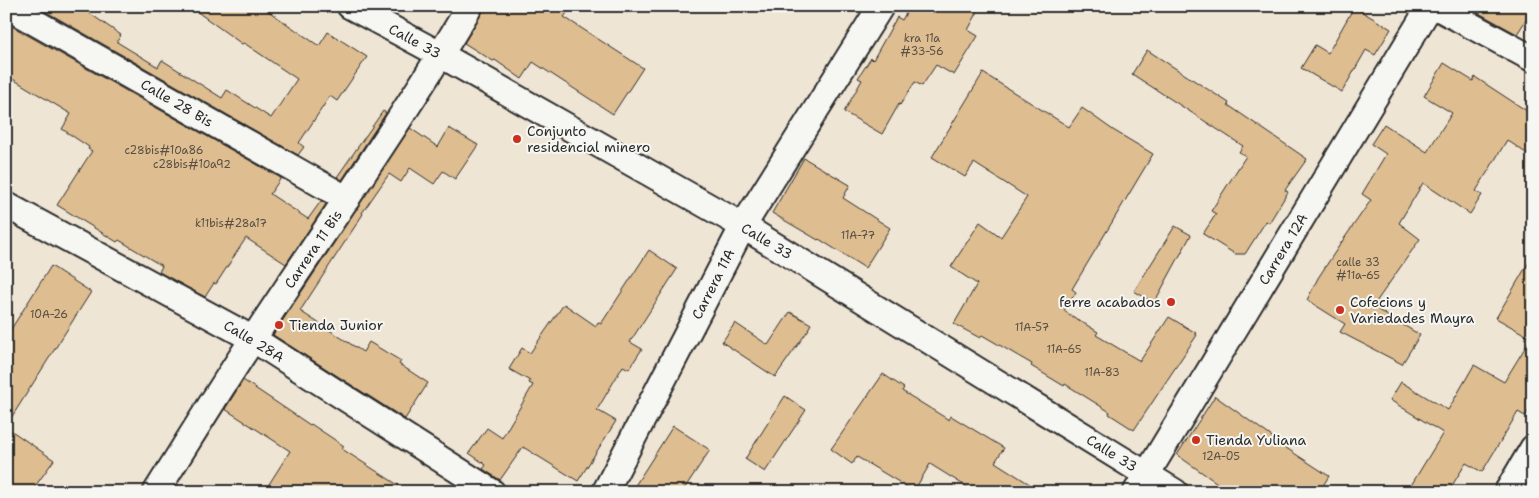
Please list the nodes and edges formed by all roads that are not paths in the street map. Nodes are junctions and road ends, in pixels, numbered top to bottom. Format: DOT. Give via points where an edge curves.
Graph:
graph roads {
  1 [pos="6,6"];
  2 [pos="350,6"];
  3 [pos="470,6"];
  4 [pos="881,6"];
  5 [pos="1430,6"];
  6 [pos="1435,6"];
  7 [pos="441,55"];
  8 [pos="1533,59"];
  9 [pos="347,199"];
  10 [pos="6,205"];
  11 [pos="743,226"];
  12 [pos="253,339"];
  13 [pos="1533,448"];
  14 [pos="1141,483"];
  15 [pos="156,492"];
  16 [pos="492,492"];
  17 [pos="605,492"];
  18 [pos="1175,492"];
  19 [pos="1507,492"];
  1 -- 9 [label="street, Calle 28 Bis"];
  2 -- 7 [label="street, Calle 33"];
  3 -- 7 [label="street, Carrera 11 Bis"];
  4 -- 11 [label="street, Carrera 11A"];
  5 -- 14 [label="street, Carrera 12A"];
  6 -- 8 [label="street"];
  7 -- 9 [label="street, Carrera 11 Bis"];
  7 -- 11 [label="street, Calle 33"];
  9 -- 12 [label="street, Carrera 11 Bis"];
  10 -- 12 [label="street, Calle 28A"];
  11 -- 14 [label="street, Calle 33"];
  11 -- 17 [label="street, Carrera 11A"];
  12 -- 15 [label="street, Carrera 11 Bis"];
  12 -- 16 [label="street, Calle 28A"];
  13 -- 19 [label="street"];
  14 -- 18 [label="street, Calle 33"];
}
